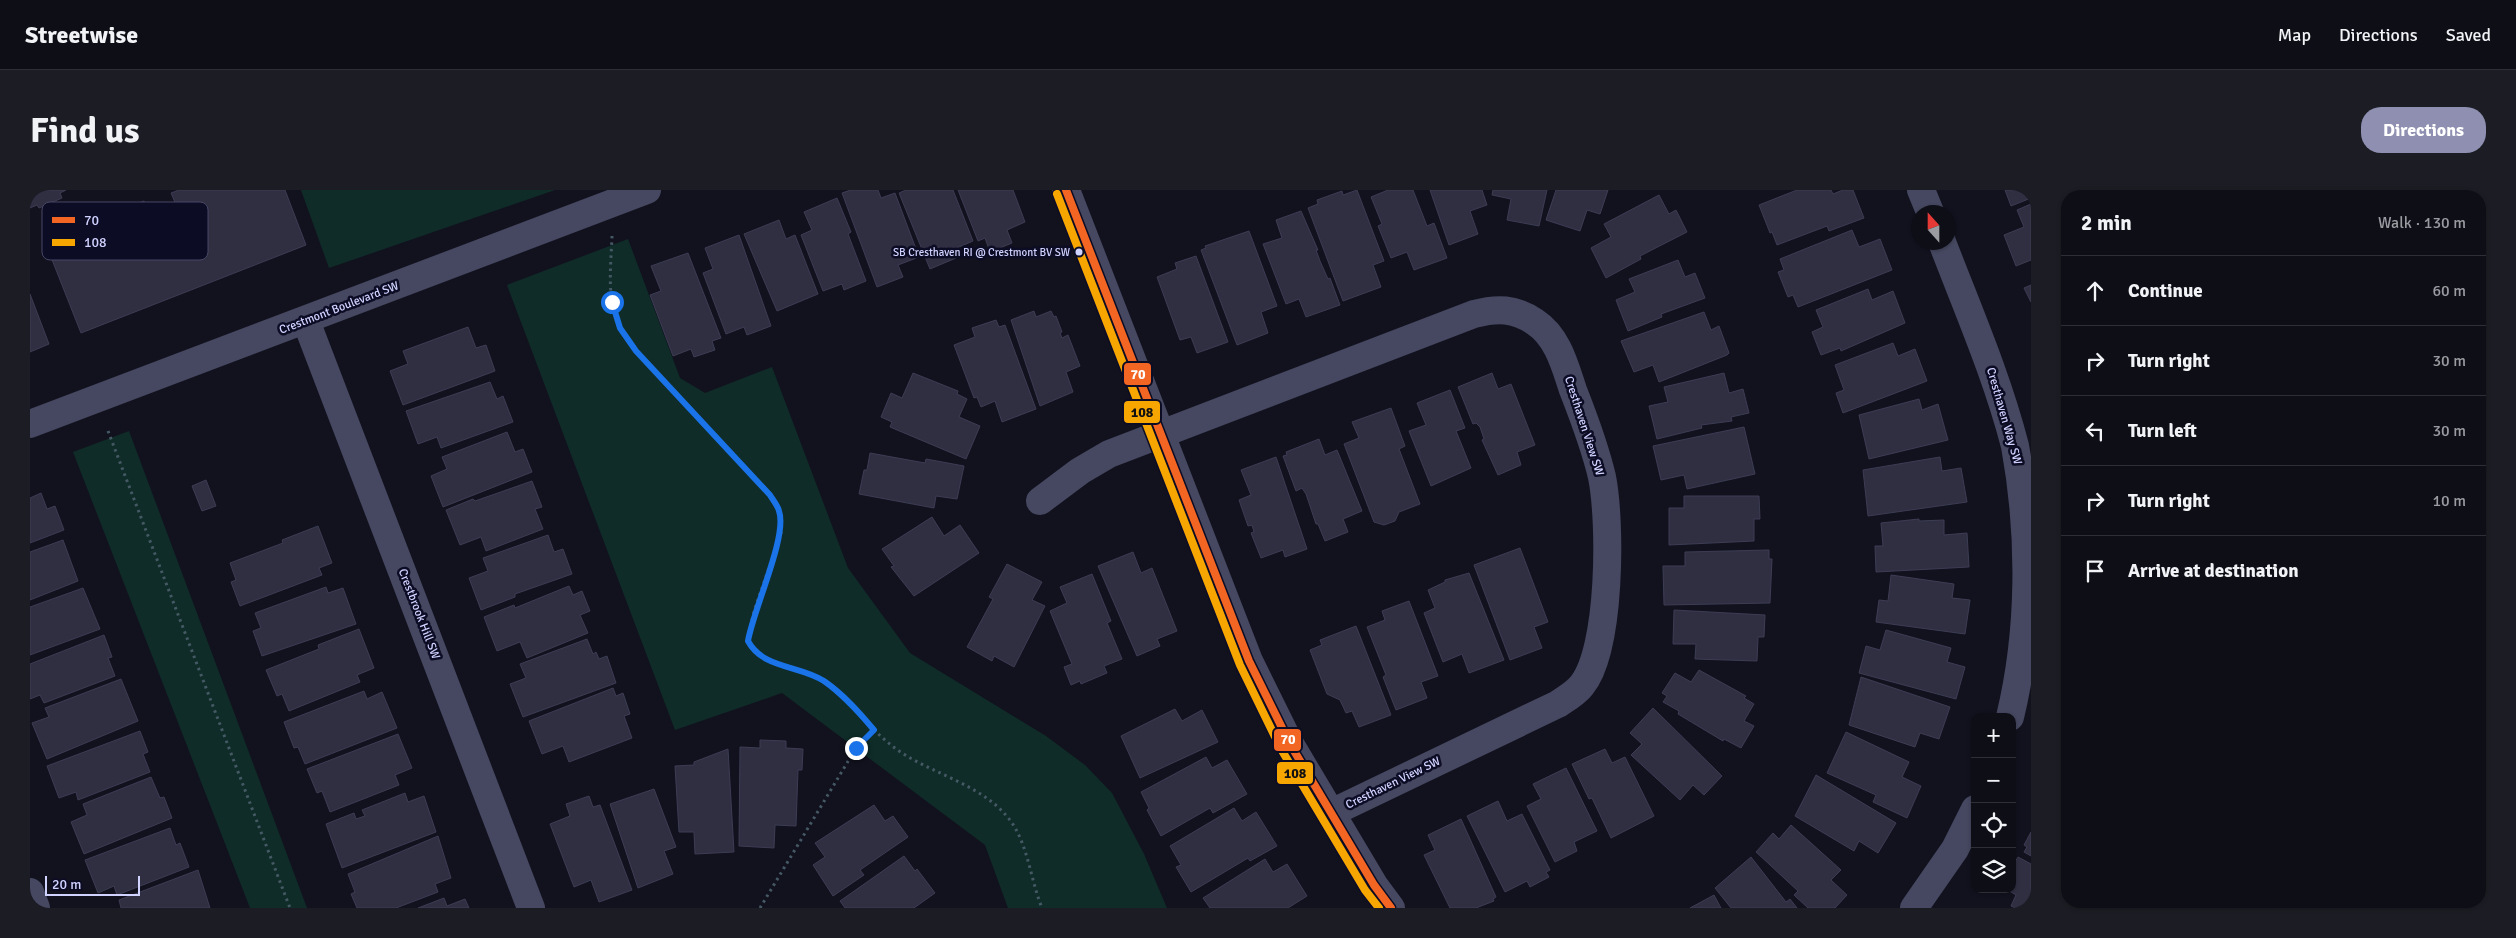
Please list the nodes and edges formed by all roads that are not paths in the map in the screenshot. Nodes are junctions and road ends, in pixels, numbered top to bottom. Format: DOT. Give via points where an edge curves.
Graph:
graph roads {
  1 [pos="645,190"];
  2 [pos="1066,190"];
  3 [pos="1922,190"];
  4 [pos="1927,205"];
  5 [pos="1945,250"];
  6 [pos="306,321"];
  7 [pos="30,424"];
  8 [pos="1159,434"];
  9 [pos="1040,501"];
  10 [pos="2011,713"];
  11 [pos="1331,813"];
  12 [pos="1971,817"];
  13 [pos="30,892"];
  14 [pos="36,908"];
  15 [pos="531,908"];
  16 [pos="1391,908"];
  17 [pos="1914,908"];
  1 -- 6 [label="street, Crestmont Boulevard SW"];
  2 -- 8 [label="street"];
  3 -- 4 [label="street"];
  5 -- 10 [label="street, Cresthaven Way SW" via="1996,382 2024,489 2029,545 2029,619"];
  6 -- 7 [label="street, Crestmont Boulevard SW"];
  6 -- 15 [label="street, Crestbrook Hill SW"];
  8 -- 9 [label="street, Cresthaven View SW" via="1109,454"];
  8 -- 11 [label="street" via="1249,660 1290,744"];
  8 -- 11 [label="street, Cresthaven View SW" via="1493,309 1508,309 1536,322 1558,348 1593,444 1606,508 1603,614 1593,664 1583,684 1558,704"];
  11 -- 16 [label="street"];
  12 -- 17 [label="street" via="1955,849"];
  13 -- 14 [label="street"];
}
